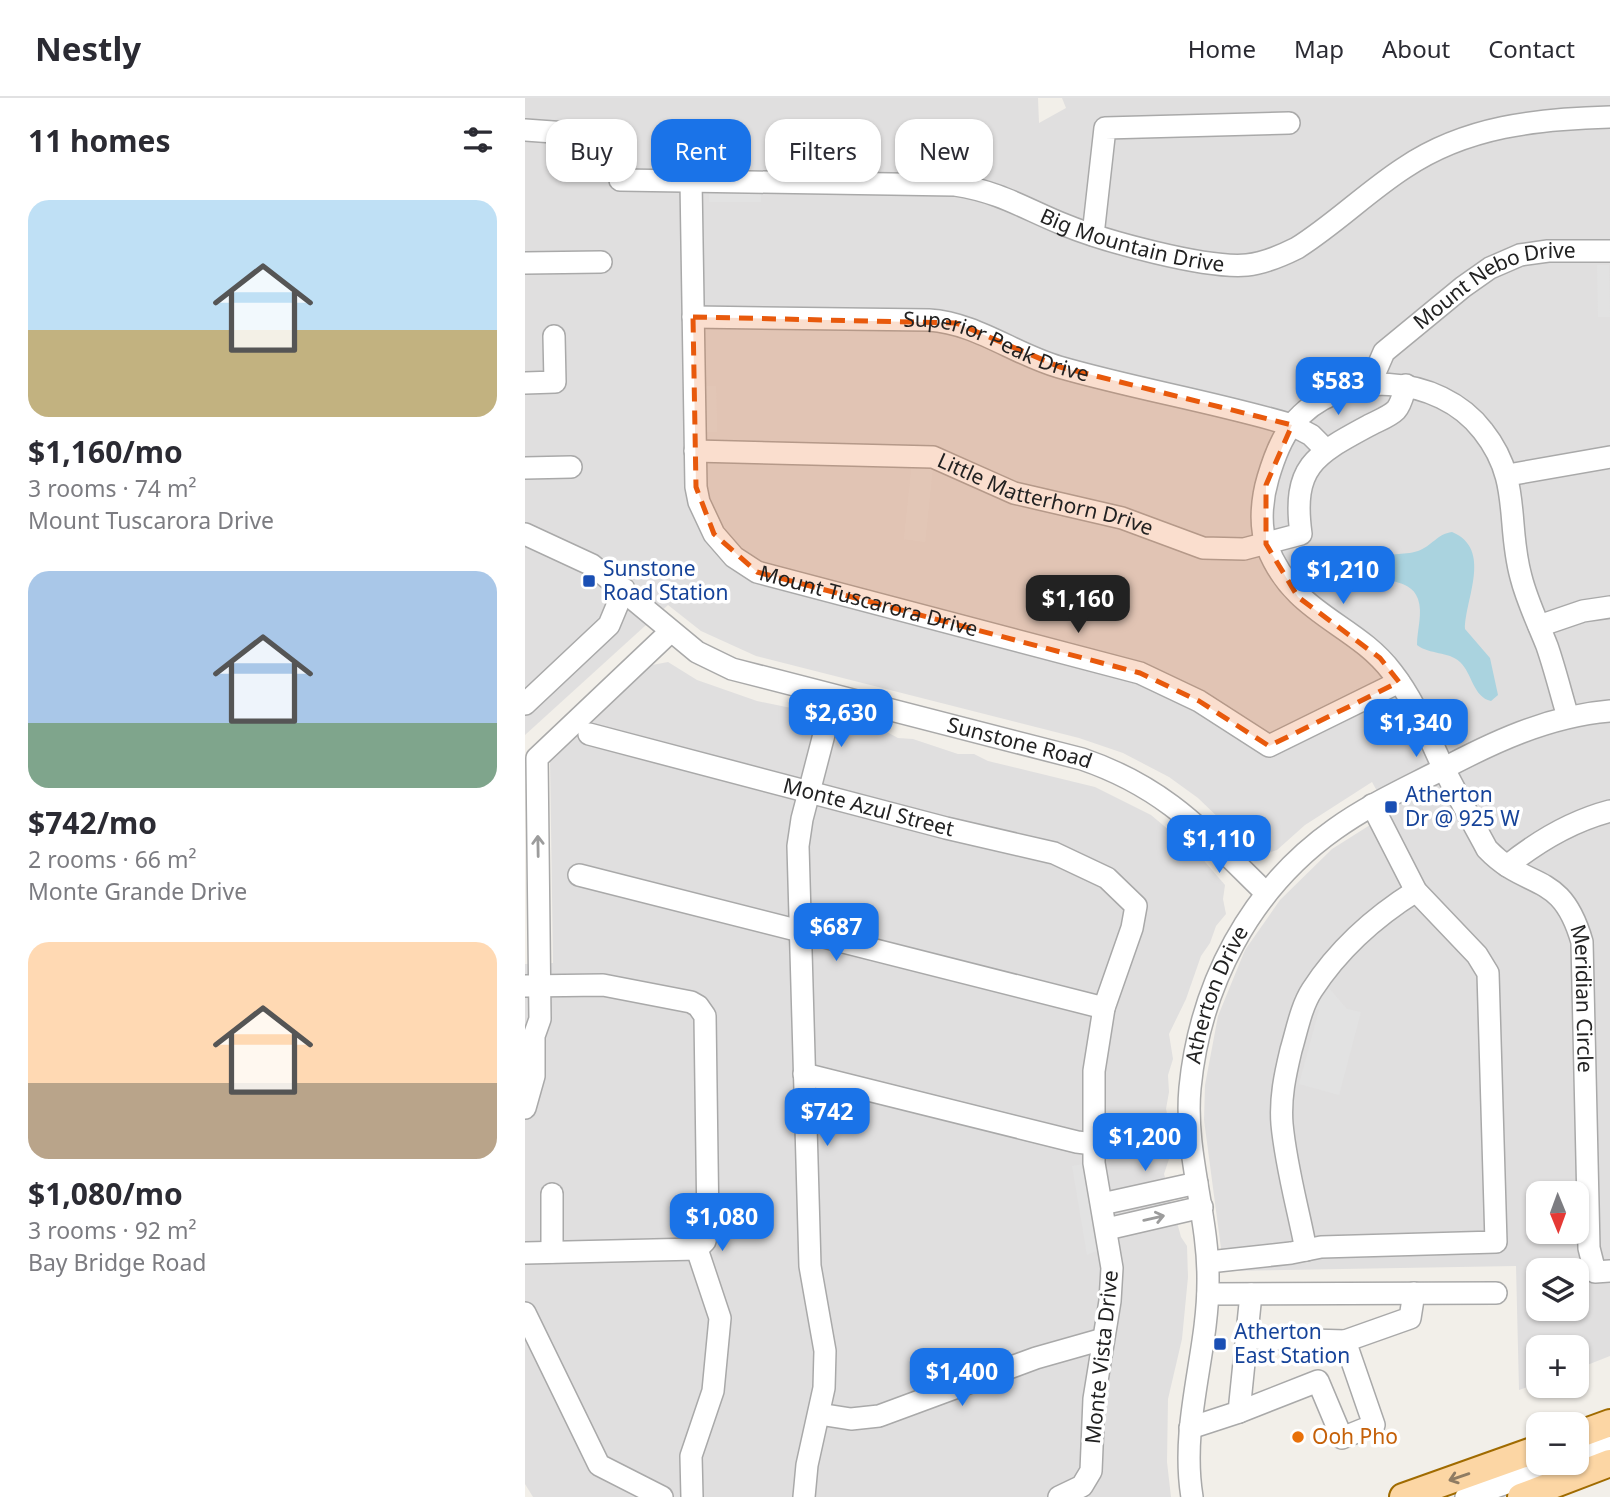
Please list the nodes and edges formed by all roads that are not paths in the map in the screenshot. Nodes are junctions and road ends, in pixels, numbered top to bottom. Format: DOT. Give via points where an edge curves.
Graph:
graph roads {
  1 [pos="1610,117"];
  2 [pos="1289,123"];
  3 [pos="525,130"];
  4 [pos="546,132"];
  5 [pos="691,182"];
  6 [pos="751,182"];
  7 [pos="1093,235"];
  8 [pos="1610,251"];
  9 [pos="601,262"];
  10 [pos="525,263"];
  11 [pos="693,317"];
  12 [pos="554,336"];
  13 [pos="525,383"];
  14 [pos="1370,384"];
  15 [pos="1406,385"];
  16 [pos="1291,425"];
  17 [pos="1325,449"];
  18 [pos="695,451"];
  19 [pos="1610,457"];
  20 [pos="571,467"];
  21 [pos="525,468"];
  22 [pos="1508,475"];
  23 [pos="525,534"];
  24 [pos="1266,544"];
  25 [pos="624,589"];
  26 [pos="1610,607"];
  27 [pos="664,626"];
  28 [pos="1539,626"];
  29 [pos="1399,682"];
  30 [pos="834,696"];
  31 [pos="525,704"];
  32 [pos="1610,711"];
  33 [pos="1568,717"];
  34 [pos="589,734"];
  35 [pos="525,753"];
  36 [pos="1444,768"];
  37 [pos="808,792"];
  38 [pos="1372,805"];
  39 [pos="1610,811"];
  40 [pos="1507,866"];
  41 [pos="579,875"];
  42 [pos="525,889"];
  43 [pos="1416,891"];
  44 [pos="1266,893"];
  45 [pos="1136,906"];
  46 [pos="800,932"];
  47 [pos="531,986"];
  48 [pos="1104,1008"];
  49 [pos="804,1074"];
  50 [pos="525,1108"];
  51 [pos="1093,1144"];
  52 [pos="1197,1183"];
  53 [pos="552,1194"];
  54 [pos="1102,1204"];
  55 [pos="1202,1207"];
  56 [pos="1107,1229"];
  57 [pos="697,1249"];
  58 [pos="1306,1250"];
  59 [pos="525,1252"];
  60 [pos="552,1252"];
  61 [pos="1209,1262"];
  62 [pos="1610,1271"];
  63 [pos="1414,1293"];
  64 [pos="1496,1293"];
  65 [pos="1208,1294"];
  66 [pos="1251,1294"];
  67 [pos="525,1313"];
  68 [pos="1248,1338"];
  69 [pos="1103,1339"];
  70 [pos="1345,1341"];
  71 [pos="1239,1412"];
  72 [pos="819,1414"];
  73 [pos="1610,1423"];
  74 [pos="1190,1428"];
  75 [pos="1589,1431"];
  76 [pos="1610,1432"];
  77 [pos="1589,1438"];
  78 [pos="1610,1447"];
  79 [pos="1526,1454"];
  80 [pos="1589,1455"];
  81 [pos="1610,1463"];
  82 [pos="1530,1475"];
  83 [pos="662,1497"];
  84 [pos="692,1497"];
  85 [pos="804,1497"];
  86 [pos="1059,1497"];
  87 [pos="1192,1497"];
  88 [pos="1403,1497"];
  89 [pos="1466,1497"];
  90 [pos="1521,1497"];
  1 -- 7 [label="street, Big Mountain Drive" via="1507,126 1440,148 1403,168 1314,237 1264,261 1221,265"];
  2 -- 7 [label="street" via="1105,128"];
  3 -- 4 [label="street"];
  5 -- 11 [label="street, Mount Tuscarora Drive"];
  6 -- 7 [label="street, Big Mountain Drive" via="955,185 997,194"];
  8 -- 14 [label="street, Mount Nebo Drive" via="1548,251 1520,255 1490,268 1384,352"];
  9 -- 10 [label="street"];
  11 -- 16 [label="street, Superior Peak Drive" via="956,323 1004,347 1061,367"];
  11 -- 18 [label="street, Mount Tuscarora Drive"];
  12 -- 13 [label="street" via="555,382"];
  14 -- 15 [label="street"];
  14 -- 16 [label="street" via="1328,399"];
  15 -- 17 [label="street" via="1394,412"];
  15 -- 22 [label="street" via="1441,397 1472,417"];
  16 -- 17 [label="street, Superior Peak Drive"];
  16 -- 24 [label="street" via="1266,485"];
  17 -- 24 [label="street, Little Matterhorn Drive" via="1304,477 1301,534"];
  18 -- 24 [label="street, Little Matterhorn Drive" via="933,457 1014,493 1122,519 1203,548 1223,551"];
  18 -- 29 [label="street, Mount Tuscarora Drive" via="696,487 709,526 723,546 757,572 1140,673 1199,701 1269,746"];
  19 -- 22 [label="street"];
  20 -- 21 [label="street"];
  22 -- 28 [label="street" via="1514,551"];
  23 -- 25 [label="street, Sunstone Road" via="583,560"];
  24 -- 29 [label="street, Meridian Circle" via="1298,597 1380,658"];
  25 -- 27 [label="street, Sunstone Road"];
  25 -- 31 [label="street" via="609,625"];
  26 -- 28 [label="street"];
  27 -- 30 [label="street, Sunstone Road" via="697,652 732,669"];
  27 -- 35 [label="street" via="537,736"];
  47 -- 27 [label="street, one-way" via="537,758"];
  28 -- 33 [label="street"];
  29 -- 36 [label="street, Meridian Circle"];
  30 -- 37 [label="street"];
  30 -- 44 [label="street, Sunstone Road" via="1082,759 1129,778 1193,820"];
  32 -- 33 [label="street, Atherton Drive"];
  33 -- 36 [label="street, Atherton Drive"];
  34 -- 37 [label="street, Monte Azul Street"];
  36 -- 38 [label="street, Atherton Drive"];
  36 -- 40 [label="street, Meridian Circle" via="1487,849"];
  37 -- 45 [label="street, Monte Azul Street" via="1054,853 1107,878"];
  37 -- 46 [label="street" via="798,846"];
  38 -- 43 [label="street"];
  38 -- 44 [label="street, Atherton Drive" via="1304,853"];
  39 -- 40 [label="street" via="1534,844"];
  40 -- 62 [label="street, Meridian Circle" via="1559,895 1574,913 1582,942 1589,1248 1595,1272"];
  41 -- 46 [label="street"];
  42 -- 47 [label="street"];
  43 -- 58 [label="street" via="1388,908 1353,941 1312,990 1303,1009 1281,1102 1286,1164"];
  43 -- 58 [label="street" via="1477,955 1488,973 1496,1242"];
  44 -- 52 [label="street, Atherton Drive" via="1227,953 1201,1020 1189,1115"];
  45 -- 48 [label="street, Monte Vista Drive"];
  46 -- 48 [label="street"];
  46 -- 49 [label="street"];
  47 -- 50 [label="street" via="540,1019 534,1036 534,1076"];
  47 -- 57 [label="street" via="637,989 691,1002 703,1011 708,1228"];
  48 -- 51 [label="street, Monte Vista Drive" via="1094,1071"];
  49 -- 51 [label="street"];
  49 -- 72 [label="street" via="810,1266 825,1351"];
  51 -- 54 [label="street, Monte Vista Drive"];
  52 -- 54 [label="street"];
  52 -- 55 [label="street, Atherton Drive"];
  53 -- 60 [label="street"];
  54 -- 56 [label="street, Monte Vista Drive"];
  56 -- 55 [label="street, one-way"];
  55 -- 61 [label="street, Atherton Drive"];
  56 -- 69 [label="street, Monte Vista Drive" via="1112,1268"];
  57 -- 60 [label="street"];
  57 -- 84 [label="street" via="720,1318 713,1391 691,1456"];
  58 -- 61 [label="street"];
  59 -- 60 [label="street"];
  61 -- 65 [label="street, Atherton Drive"];
  63 -- 64 [label="street"];
  63 -- 66 [label="street"];
  63 -- 70 [label="street" via="1410,1318"];
  65 -- 66 [label="street"];
  65 -- 74 [label="street, Atherton Drive"];
  66 -- 68 [label="street"];
  67 -- 83 [label="street" via="599,1465"];
  68 -- 70 [label="street"];
  68 -- 71 [label="street"];
  69 -- 72 [label="street" via="1036,1358 879,1416 851,1419"];
  69 -- 86 [label="street, Monte Vista Drive" via="1088,1479"];
  70 -- 71 [label="street" via="1374,1424 1342,1438 1318,1381"];
  71 -- 74 [label="street"];
  72 -- 85 [label="street"];
  73 -- 75 [label="main road"];
  74 -- 87 [label="street, Atherton Drive"];
  76 -- 77 [label="street"];
  78 -- 80 [label="street"];
  79 -- 88 [label="main road, one-way"];
  81 -- 90 [label="main road"];
  82 -- 89 [label="street"];
}
